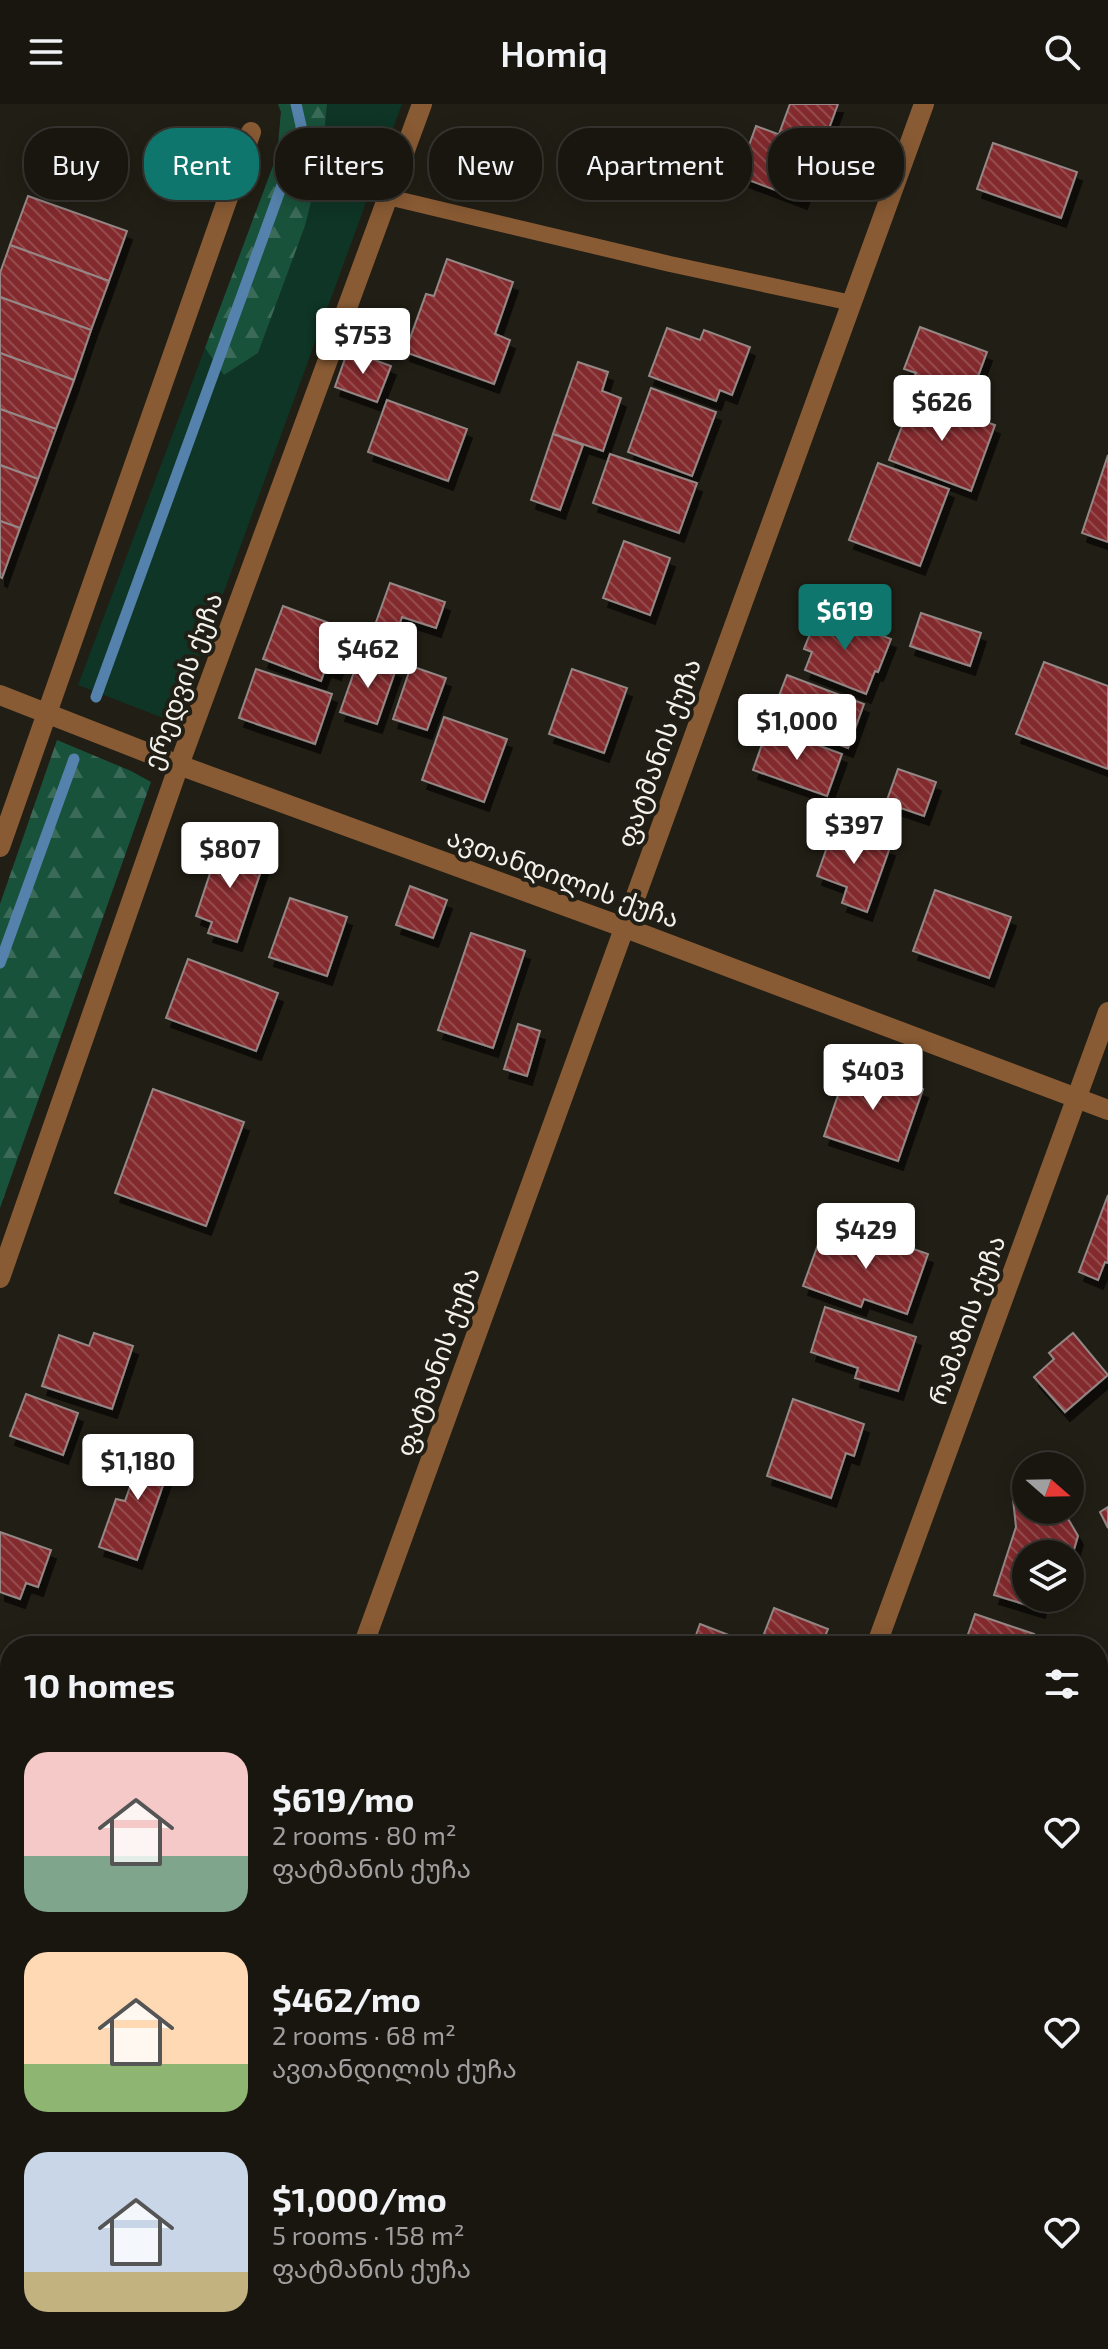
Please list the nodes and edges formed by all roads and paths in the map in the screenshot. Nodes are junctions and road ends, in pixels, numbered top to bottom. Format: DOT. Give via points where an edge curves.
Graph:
graph roads {
  1 [pos="422,104"];
  2 [pos="924,104"];
  3 [pos="413,129"];
  4 [pos="227,200"];
  5 [pos="387,200"];
  6 [pos="401,200"];
  7 [pos="852,303"];
  8 [pos="0,695"];
  9 [pos="49,714"];
  10 [pos="179,765"];
  11 [pos="0,847"];
  12 [pos="623,927"];
  13 [pos="1108,1012"];
  14 [pos="1076,1099"];
  15 [pos="1108,1110"];
  16 [pos="0,1278"];
  17 [pos="367,1636"];
  18 [pos="880,1636"];
  1 -- 3 [label="street, ერედვის ქუჩა"];
  2 -- 7 [label="street, ფატმანის ქუჩა"];
  4 -- 9 [label="street"];
  5 -- 10 [label="street, ერედვის ქუჩა"];
  6 -- 7 [label="lane"];
  7 -- 12 [label="street, ფატმანის ქუჩა"];
  8 -- 9 [label="street, ავთანდილის ქუჩა"];
  9 -- 10 [label="street, ავთანდილის ქუჩა"];
  9 -- 11 [label="street"];
  10 -- 12 [label="street, ავთანდილის ქუჩა"];
  10 -- 16 [label="street, ერედვის ქუჩა"];
  12 -- 14 [label="street, ავთანდილის ქუჩა"];
  12 -- 17 [label="street, ფატმანის ქუჩა"];
  13 -- 14 [label="street, რამაზის ქუჩა"];
  14 -- 15 [label="street, ავთანდილის ქუჩა"];
  14 -- 18 [label="street, რამაზის ქუჩა"];
}
